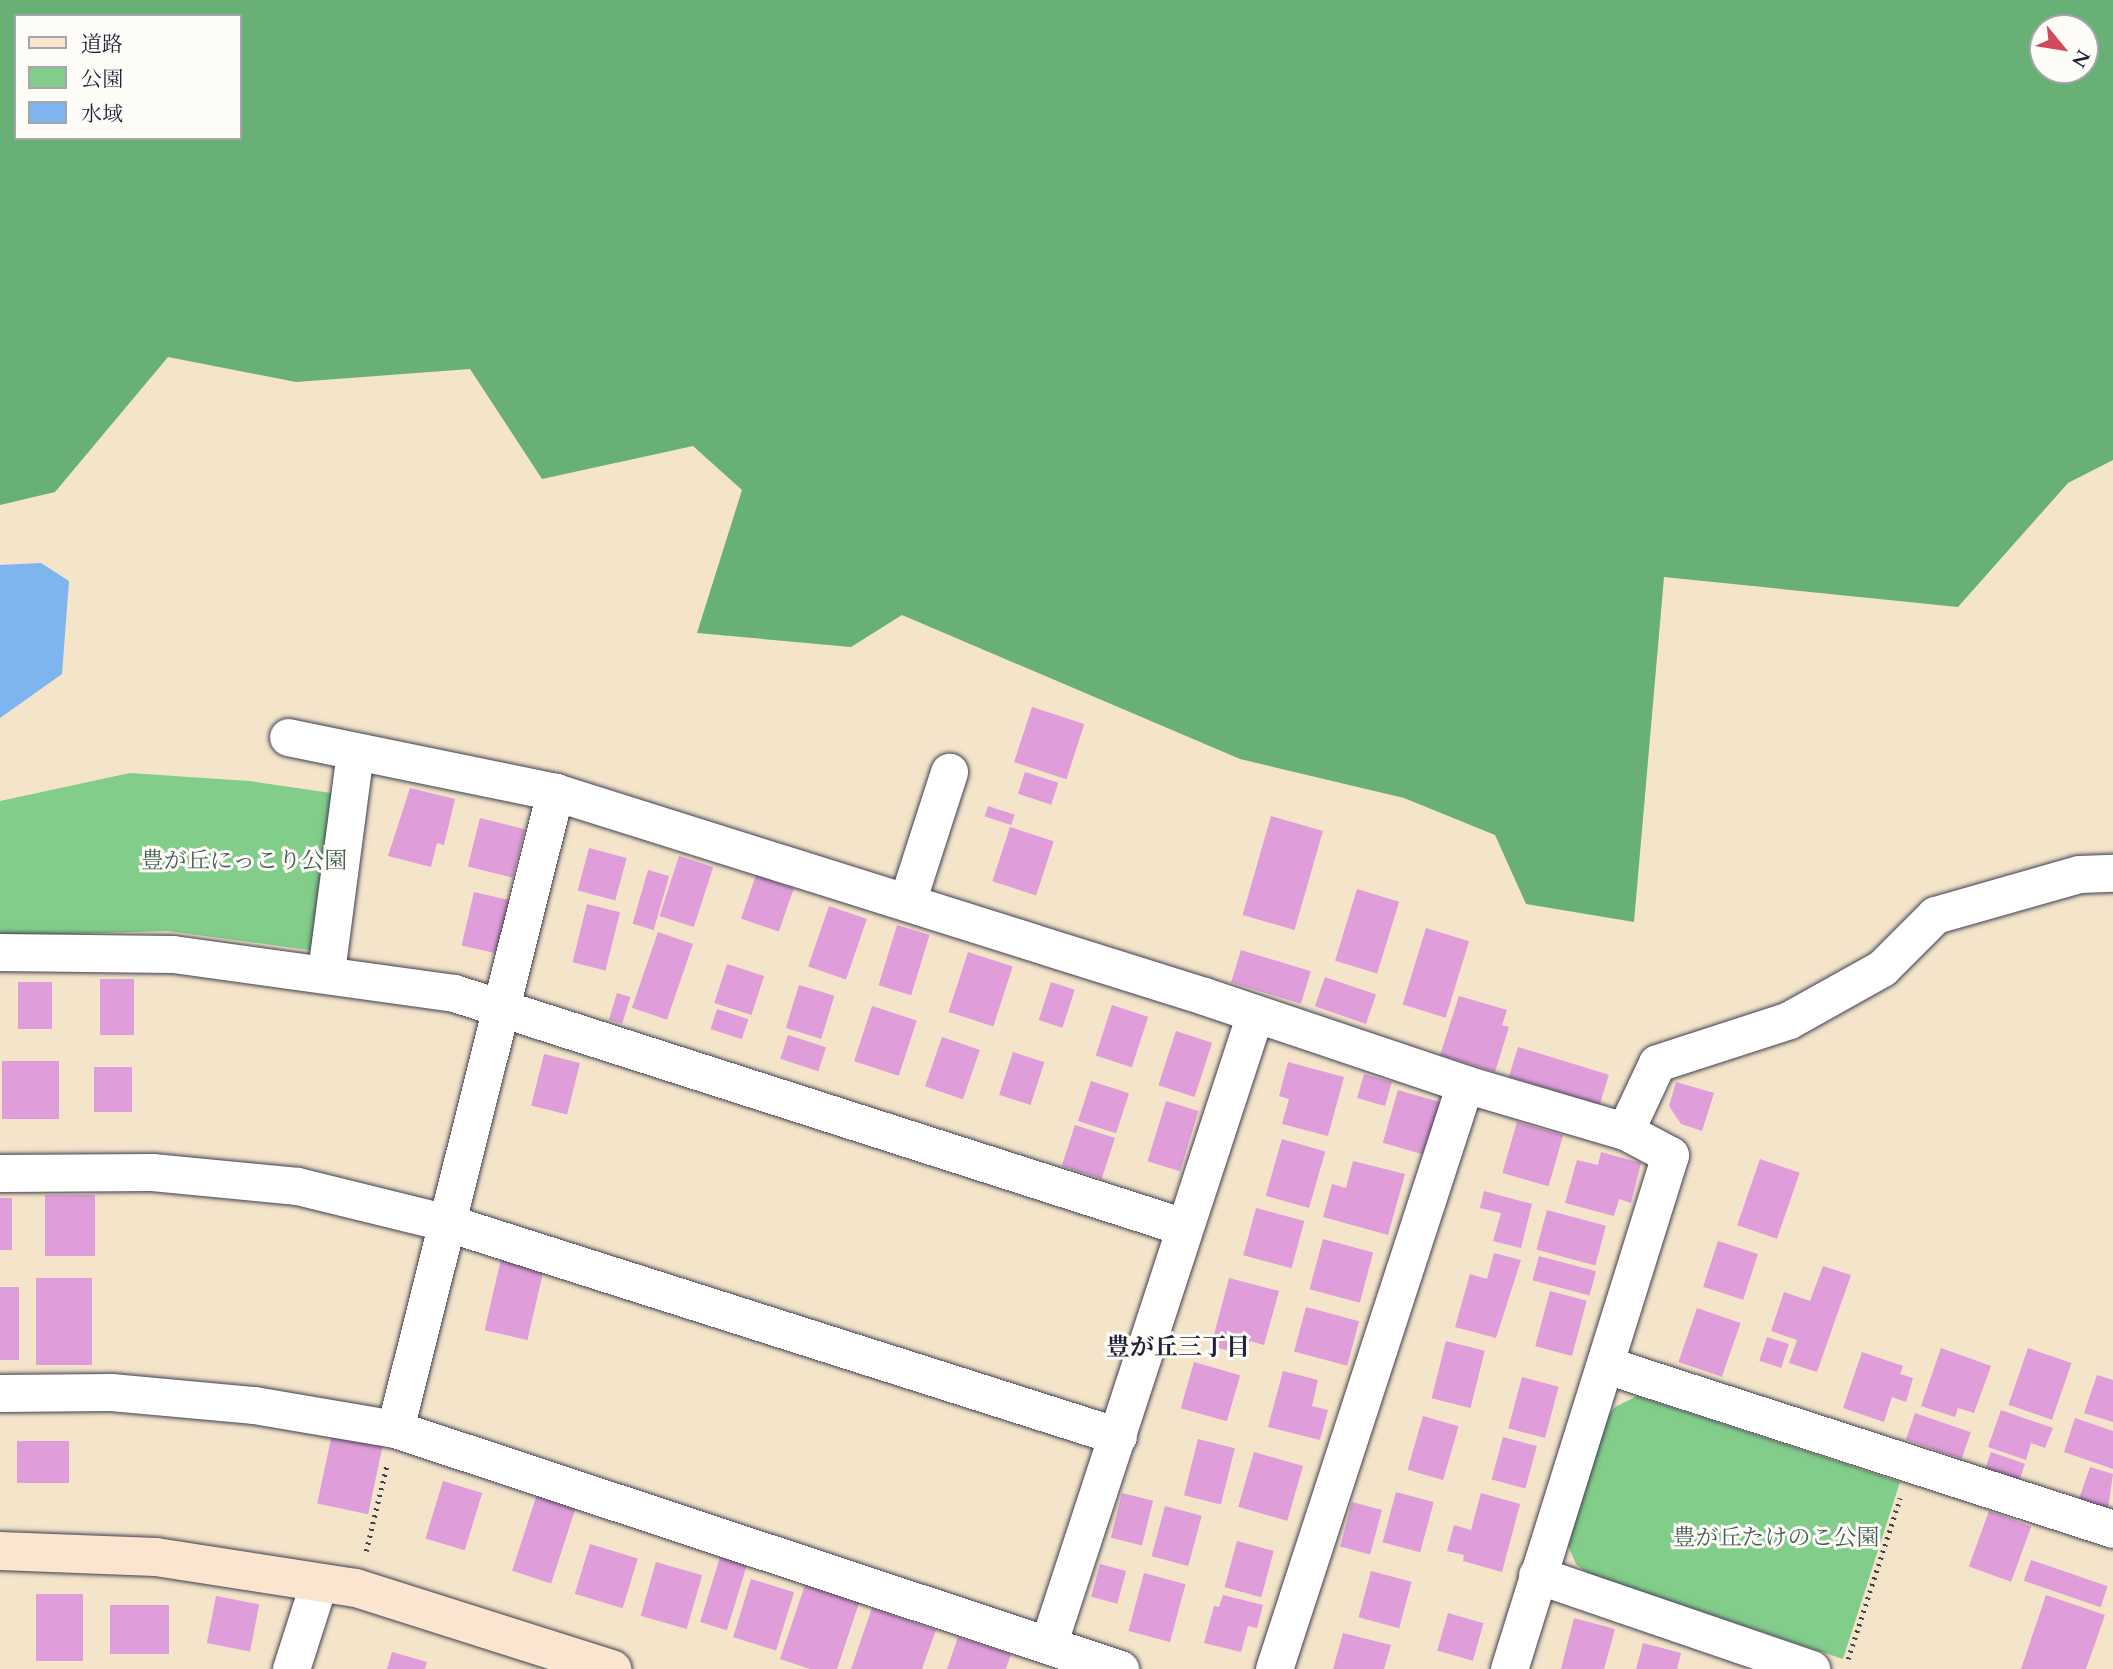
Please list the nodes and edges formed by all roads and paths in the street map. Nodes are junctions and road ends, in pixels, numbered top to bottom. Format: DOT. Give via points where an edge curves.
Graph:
graph roads {
  1 [pos="288,737"];
  2 [pos="355,752"];
  3 [pos="949,772"];
  4 [pos="555,792"];
  5 [pos="2113,873"];
  6 [pos="907,902"];
  7 [pos="0,952"];
  8 [pos="326,972"];
  9 [pos="502,1010"];
  10 [pos="1255,1014"];
  11 [pos="1465,1084"];
  12 [pos="1625,1131"];
  13 [pos="0,1173"];
  14 [pos="448,1223"];
  15 [pos="1184,1227"];
  16 [pos="1606,1365"];
  17 [pos="0,1393"];
  18 [pos="396,1429"];
  19 [pos="1118,1436"];
  20 [pos="1912,1464"];
  21 [pos="2113,1529"];
  22 [pos="0,1551"];
  23 [pos="1537,1575"];
  24 [pos="319,1582"];
  25 [pos="356,1588"];
  26 [pos="1048,1645"];
  27 [pos="291,1669"];
  28 [pos="612,1669"];
  29 [pos="1120,1669"];
  30 [pos="1274,1669"];
  31 [pos="1509,1669"];
  32 [pos="1811,1669"];
  33 [pos="1844,1669"];
  1 -- 2 [label="street"];
  2 -- 4 [label="street"];
  2 -- 8 [label="street"];
  3 -- 6 [label="street"];
  4 -- 6 [label="street"];
  4 -- 9 [label="street"];
  5 -- 12 [label="street" via="2080,874 1935,915 1882,968 1789,1020 1657,1063"];
  6 -- 10 [label="street"];
  7 -- 8 [label="street" via="173,954"];
  8 -- 9 [label="street" via="454,993"];
  9 -- 14 [label="street"];
  9 -- 15 [label="street"];
  10 -- 11 [label="street"];
  10 -- 15 [label="street"];
  11 -- 12 [label="street"];
  11 -- 30 [label="street"];
  12 -- 16 [label="street" via="1670,1155"];
  13 -- 14 [label="street" via="152,1172 297,1186"];
  14 -- 18 [label="street"];
  14 -- 19 [label="street"];
  15 -- 19 [label="street"];
  16 -- 20 [label="street"];
  16 -- 23 [label="street"];
  17 -- 18 [label="street" via="111,1392 254,1405"];
  18 -- 25 [label="path"];
  18 -- 26 [label="street"];
  19 -- 26 [label="street"];
  20 -- 21 [label="street"];
  20 -- 33 [label="path"];
  22 -- 24 [label="street" via="156,1557"];
  23 -- 31 [label="street"];
  23 -- 32 [label="street"];
  24 -- 25 [label="street"];
  24 -- 27 [label="street"];
  25 -- 28 [label="street"];
  26 -- 29 [label="street"];
}
